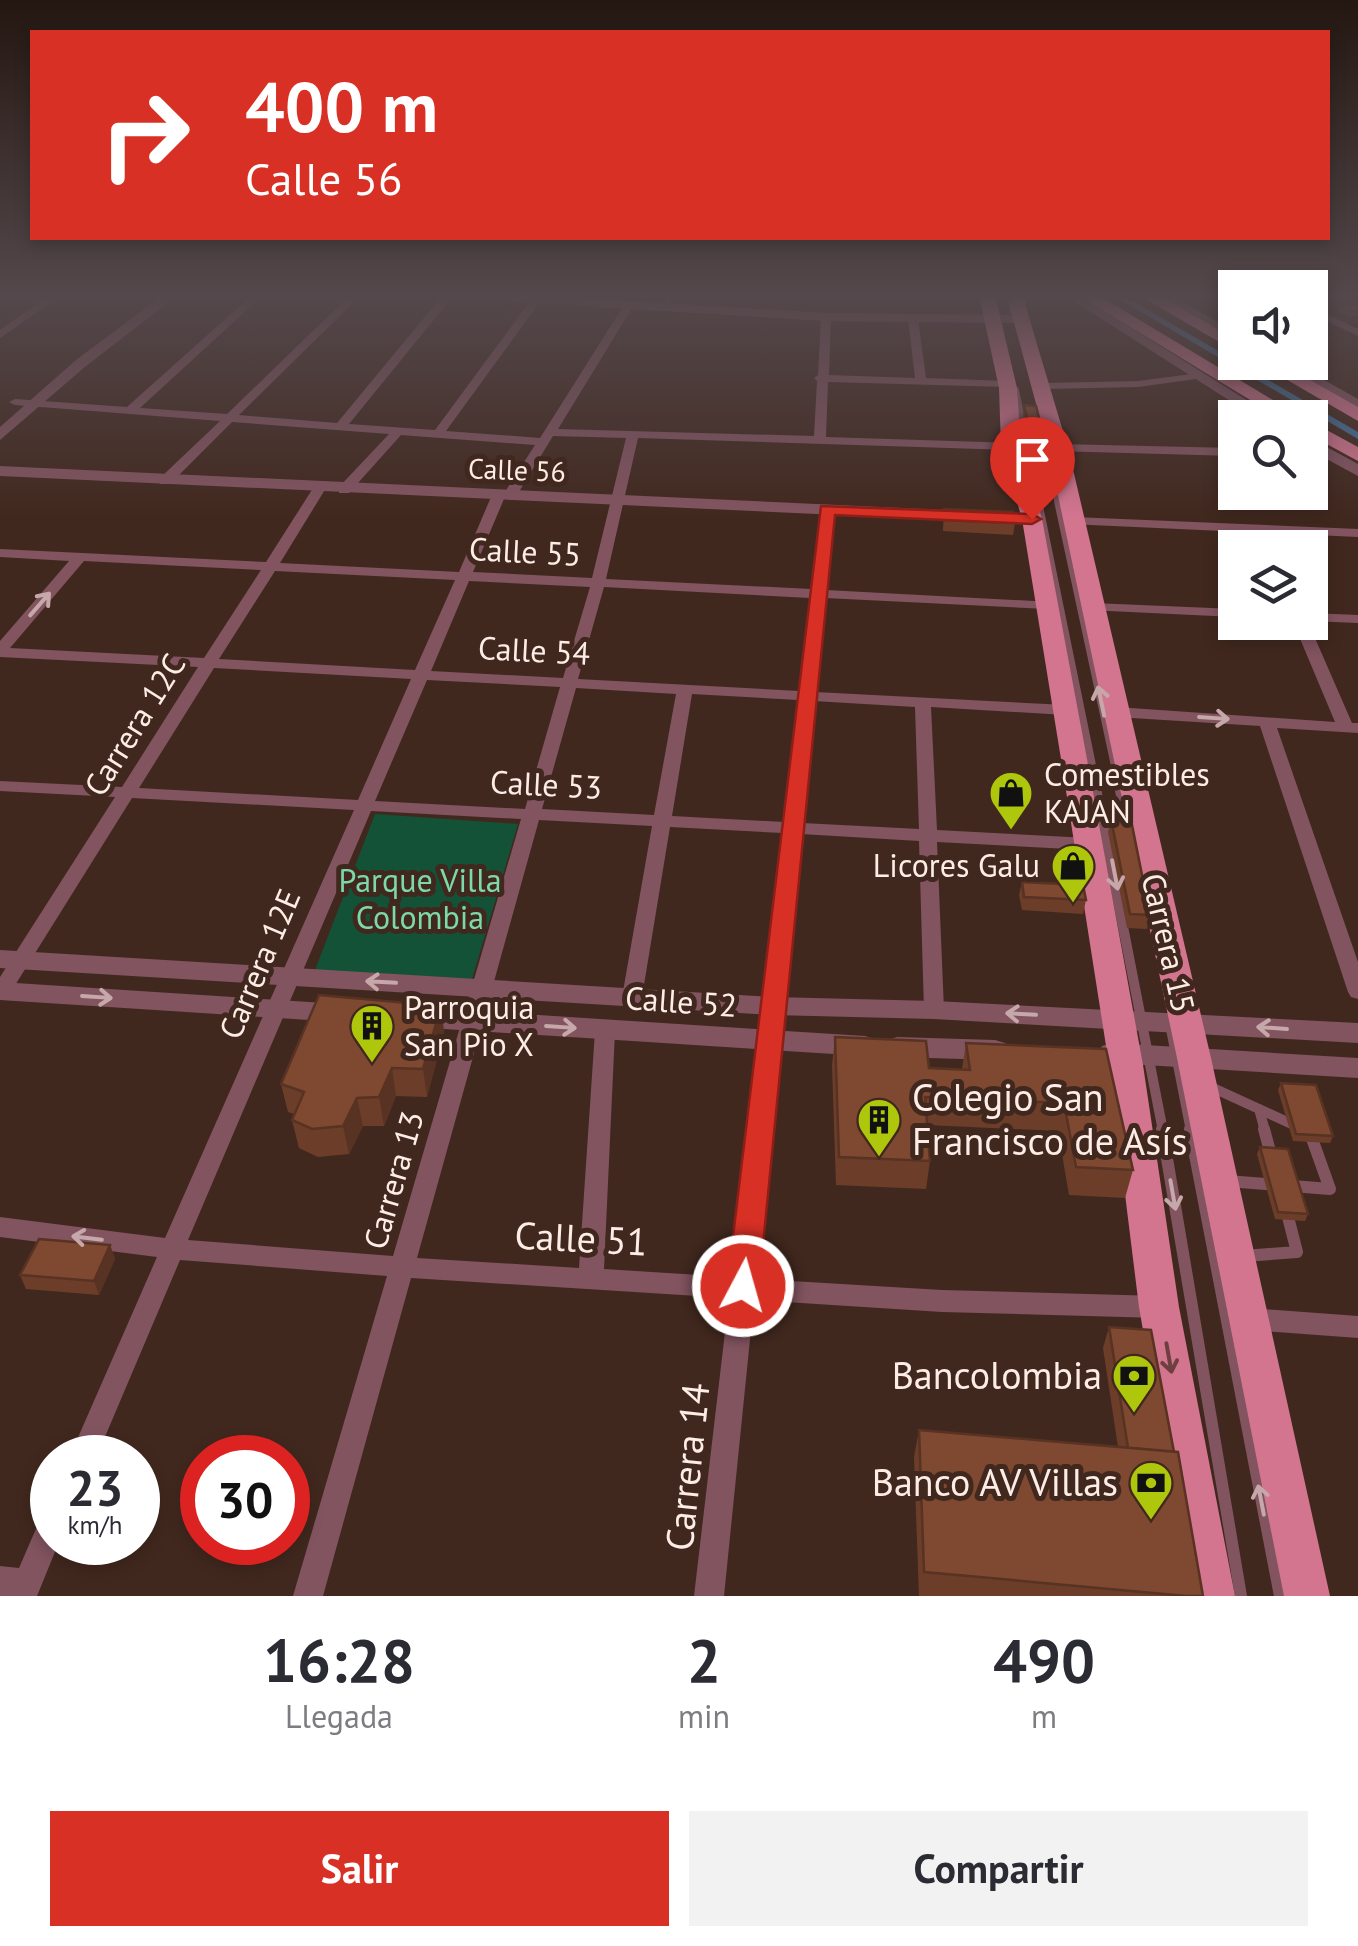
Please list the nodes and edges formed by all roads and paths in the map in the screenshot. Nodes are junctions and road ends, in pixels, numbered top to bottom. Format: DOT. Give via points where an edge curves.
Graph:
graph roads {
  1 [pos="52,369"];
  2 [pos="77,369"];
  3 [pos="176,369"];
  4 [pos="279,369"];
  5 [pos="388,369"];
  6 [pos="486,369"];
  7 [pos="589,369"];
  8 [pos="820,369"];
  9 [pos="918,369"];
  10 [pos="1006,369"];
  11 [pos="1014,369"];
  12 [pos="1026,369"];
  13 [pos="1033,369"];
  14 [pos="1189,369"];
  15 [pos="1212,369"];
  16 [pos="1199,376"];
  17 [pos="820,378"];
  18 [pos="1296,380"];
  19 [pos="1313,380"];
  20 [pos="920,382"];
  21 [pos="1007,384"];
  22 [pos="1042,386"];
  23 [pos="1238,400"];
  24 [pos="1264,400"];
  25 [pos="15,402"];
  26 [pos="34,403"];
  27 [pos="1358,405"];
  28 [pos="131,410"];
  29 [pos="1358,415"];
  30 [pos="0,416"];
  31 [pos="230,417"];
  32 [pos="342,426"];
  33 [pos="399,430"];
  34 [pos="438,434"];
  35 [pos="633,434"];
  36 [pos="0,435"];
  37 [pos="547,437"];
  38 [pos="820,440"];
  39 [pos="1011,446"];
  40 [pos="1328,446"];
  41 [pos="1058,448"];
  42 [pos="1218,452"];
  43 [pos="1328,452"];
  44 [pos="1358,456"];
  45 [pos="0,472"];
  46 [pos="1358,472"];
  47 [pos="165,481"];
  48 [pos="320,488"];
  49 [pos="344,490"];
  50 [pos="504,497"];
  51 [pos="620,501"];
  52 [pos="827,510"];
  53 [pos="1032,519"];
  54 [pos="1074,521"];
  55 [pos="1253,529"];
  56 [pos="1358,532"];
  57 [pos="0,554"];
  58 [pos="80,557"];
  59 [pos="271,566"];
  60 [pos="464,576"];
  61 [pos="598,583"];
  62 [pos="818,594"];
  63 [pos="1047,605"];
  64 [pos="1093,607"];
  65 [pos="1218,613"];
  66 [pos="1328,617"];
  67 [pos="1358,618"];
  68 [pos="1309,640"];
  69 [pos="0,651"];
  70 [pos="209,664"];
  71 [pos="422,675"];
  72 [pos="569,683"];
  73 [pos="685,690"];
  74 [pos="807,696"];
  75 [pos="923,702"];
  76 [pos="1066,710"];
  77 [pos="1116,712"];
  78 [pos="1268,722"];
  79 [pos="1352,727"];
  80 [pos="0,786"];
  81 [pos="127,793"];
  82 [pos="366,806"];
  83 [pos="532,814"];
  84 [pos="1126,815"];
  85 [pos="661,821"];
  86 [pos="792,828"];
  87 [pos="928,836"];
  88 [pos="1089,844"];
  89 [pos="11,960"];
  90 [pos="293,977"];
  91 [pos="482,988"];
  92 [pos="0,991"];
  93 [pos="1358,992"];
  94 [pos="632,997"];
  95 [pos="774,1006"];
  96 [pos="279,1009"];
  97 [pos="934,1010"];
  98 [pos="473,1021"];
  99 [pos="605,1031"];
  100 [pos="1324,1032"];
  101 [pos="1358,1034"];
  102 [pos="1156,1041"];
  103 [pos="770,1044"];
  104 [pos="1028,1051"];
  105 [pos="1347,1068"];
  106 [pos="1259,1109"];
  107 [pos="1220,1180"];
  108 [pos="1279,1185"];
  109 [pos="0,1227"];
  110 [pos="174,1249"];
  111 [pos="1236,1257"];
  112 [pos="403,1267"];
  113 [pos="592,1277"];
  114 [pos="743,1286"];
  115 [pos="1159,1307"];
  116 [pos="1249,1319"];
  117 [pos="1358,1327"];
  118 [pos="92,1435"];
  119 [pos="30,1563"];
  120 [pos="16,1587"];
  121 [pos="308,1596"];
  122 [pos="710,1596"];
  123 [pos="1212,1596"];
  124 [pos="1241,1596"];
  125 [pos="1280,1596"];
  126 [pos="1307,1596"];
  1 -- 25 [label="street"];
  2 -- 26 [label="street"];
  3 -- 28 [label="street"];
  4 -- 31 [label="street"];
  5 -- 32 [label="street"];
  6 -- 34 [label="street"];
  7 -- 37 [label="street, Carrera 12E"];
  8 -- 17 [label="street"];
  9 -- 20 [label="street"];
  10 -- 21 [label="main road, Carrera 15"];
  11 -- 102 [label="lane, one-way"];
  84 -- 12 [label="lane, one-way"];
  13 -- 22 [label="main road, Carrera 15"];
  14 -- 16 [label="street"];
  15 -- 24 [label="main road"];
  16 -- 22 [label="street"];
  16 -- 23 [label="street"];
  17 -- 20 [label="street"];
  17 -- 38 [label="street"];
  18 -- 29 [label="main road"];
  19 -- 27 [label="street"];
  20 -- 21 [label="street"];
  21 -- 39 [label="main road, Carrera 15"];
  22 -- 41 [label="main road, Carrera 15"];
  25 -- 26 [label="street"];
  25 -- 30 [label="street"];
  26 -- 28 [label="street"];
  26 -- 36 [label="street"];
  28 -- 31 [label="street"];
  31 -- 32 [label="street"];
  31 -- 47 [label="street"];
  32 -- 33 [label="street"];
  33 -- 34 [label="street"];
  33 -- 49 [label="street"];
  34 -- 37 [label="street"];
  35 -- 37 [label="street"];
  35 -- 38 [label="street"];
  35 -- 51 [label="street, Carrera 13"];
  37 -- 50 [label="street, Carrera 12E"];
  38 -- 39 [label="street"];
  39 -- 53 [label="main road, Carrera 15"];
  40 -- 44 [label="main road"];
  41 -- 42 [label="street"];
  41 -- 54 [label="main road, Carrera 15"];
  43 -- 46 [label="street"];
  45 -- 47 [label="street, Calle 56"];
  47 -- 48 [label="street, Calle 56"];
  48 -- 49 [label="street, Calle 56"];
  48 -- 59 [label="street, Carrera 12C"];
  49 -- 50 [label="street, Calle 56"];
  50 -- 51 [label="street, Calle 56"];
  50 -- 60 [label="street, Carrera 12E"];
  51 -- 52 [label="street, Calle 56"];
  51 -- 61 [label="street, Carrera 13"];
  52 -- 53 [label="street, Calle 56"];
  52 -- 62 [label="street, Carrera 14"];
  53 -- 63 [label="main road, Carrera 15"];
  54 -- 55 [label="street"];
  54 -- 64 [label="main road, Carrera 15"];
  55 -- 56 [label="street"];
  57 -- 58 [label="street, Calle 55"];
  58 -- 59 [label="street, Calle 55"];
  69 -- 58 [label="street, one-way"];
  59 -- 60 [label="street, Calle 55"];
  59 -- 70 [label="street, Carrera 12C"];
  60 -- 61 [label="street, Calle 55"];
  60 -- 71 [label="street, Carrera 12E"];
  61 -- 62 [label="street, Calle 55"];
  61 -- 72 [label="street, Carrera 13"];
  62 -- 63 [label="street, Calle 55"];
  62 -- 74 [label="street, Carrera 14"];
  63 -- 76 [label="main road, Carrera 15"];
  64 -- 65 [label="street"];
  64 -- 77 [label="main road, Carrera 15"];
  66 -- 67 [label="street"];
  68 -- 79 [label="street"];
  69 -- 70 [label="street, Calle 54"];
  70 -- 71 [label="street, Calle 54"];
  70 -- 81 [label="street, Carrera 12C"];
  71 -- 72 [label="street, Calle 54"];
  71 -- 82 [label="street, Carrera 12E"];
  72 -- 73 [label="street, Calle 54"];
  72 -- 83 [label="street, Carrera 13"];
  73 -- 74 [label="street, Calle 54"];
  73 -- 85 [label="street"];
  74 -- 75 [label="street, Calle 54"];
  74 -- 86 [label="street, Carrera 14"];
  75 -- 76 [label="street, Calle 54"];
  75 -- 87 [label="street"];
  76 -- 88 [label="main road, Carrera 15"];
  77 -- 78 [label="street, one-way"];
  77 -- 102 [label="main road, Carrera 15"];
  78 -- 79 [label="street"];
  78 -- 93 [label="street"];
  80 -- 81 [label="street, Calle 53"];
  81 -- 82 [label="street, Calle 53"];
  81 -- 89 [label="street, Carrera 12C"];
  82 -- 83 [label="street, Calle 53"];
  82 -- 90 [label="street, Carrera 12E"];
  83 -- 85 [label="street, Calle 53"];
  83 -- 91 [label="street, Carrera 13"];
  85 -- 86 [label="street, Calle 53"];
  85 -- 94 [label="street"];
  86 -- 87 [label="street, Calle 53"];
  86 -- 95 [label="street, Carrera 14"];
  87 -- 88 [label="street, Calle 53"];
  87 -- 97 [label="street"];
  88 -- 102 [label="main road, Carrera 15"];
  89 -- 90 [label="street, Calle 52"];
  89 -- 92 [label="street, Carrera 12C"];
  91 -- 90 [label="street, Calle 52, one-way"];
  90 -- 96 [label="street, Carrera 12E"];
  91 -- 94 [label="street, Calle 52"];
  91 -- 98 [label="street, Carrera 13"];
  92 -- 96 [label="street, Calle 52, one-way"];
  94 -- 95 [label="street, Calle 52"];
  95 -- 97 [label="street, Calle 52"];
  95 -- 103 [label="street, Carrera 14"];
  96 -- 98 [label="street, Calle 52"];
  96 -- 110 [label="street, Carrera 12E"];
  102 -- 97 [label="street, Calle 52, one-way"];
  98 -- 99 [label="street, Calle 52, one-way"];
  98 -- 112 [label="street, Carrera 13"];
  99 -- 103 [label="street, Calle 52"];
  99 -- 113 [label="street"];
  100 -- 101 [label="street, Calle 52"];
  100 -- 102 [label="street, Calle 52, one-way"];
  100 -- 105 [label="street"];
  102 -- 105 [label="street, Calle 52"];
  102 -- 106 [label="lane"];
  102 -- 107 [label="main road, Carrera 15"];
  102 -- 115 [label="main road, Carrera 15"];
  102 -- 124 [label="lane, one-way"];
  125 -- 102 [label="lane, one-way"];
  103 -- 104 [label="street, Calle 52"];
  103 -- 114 [label="street, Carrera 14"];
  106 -- 108 [label="lane"];
  106 -- 108 [label="lane" via="1313,1134 1330,1189"];
  107 -- 108 [label="lane"];
  107 -- 111 [label="main road, Carrera 15"];
  108 -- 111 [label="lane" via="1297,1252"];
  110 -- 109 [label="street, Calle 51, one-way"];
  110 -- 112 [label="street, Calle 51"];
  110 -- 118 [label="street, Carrera 12E"];
  111 -- 116 [label="main road, Carrera 15"];
  112 -- 113 [label="street, Calle 51"];
  112 -- 121 [label="street, Carrera 13"];
  113 -- 114 [label="street, Calle 51"];
  114 -- 115 [label="street, Calle 51" via="942,1302"];
  114 -- 122 [label="street, Carrera 14"];
  115 -- 123 [label="main road, Carrera 15, one-way"];
  116 -- 117 [label="street"];
  116 -- 126 [label="main road, Carrera 15"];
  119 -- 120 [label="street"];
}
